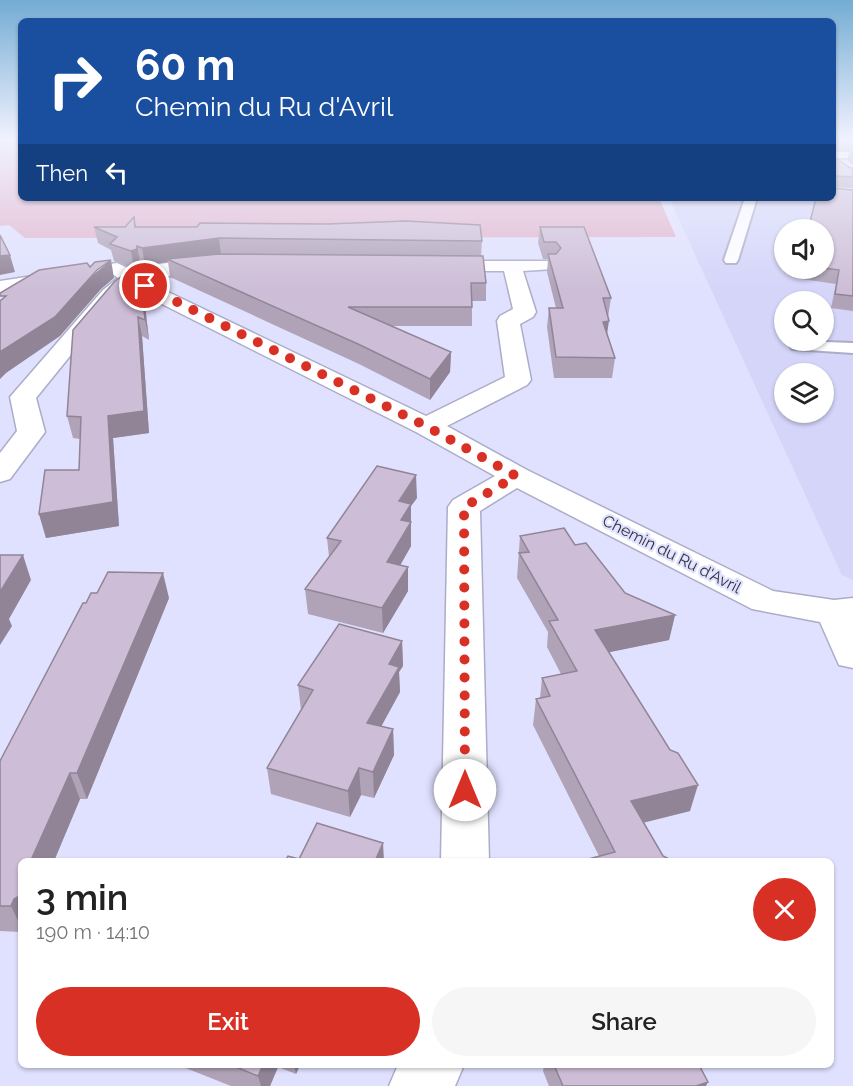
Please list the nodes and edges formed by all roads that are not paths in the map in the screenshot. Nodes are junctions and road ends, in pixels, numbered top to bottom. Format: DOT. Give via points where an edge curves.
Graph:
graph roads {
  1 [pos="750,201"];
  2 [pos="731,260"];
  3 [pos="232,263"];
  4 [pos="419,264"];
  5 [pos="512,265"];
  6 [pos="547,265"];
  7 [pos="132,278"];
  8 [pos="0,287"];
  9 [pos="834,347"];
  10 [pos="853,348"];
  11 [pos="426,426"];
  12 [pos="0,473"];
  13 [pos="516,476"];
  14 [pos="844,611"];
  15 [pos="853,656"];
  16 [pos="465,858"];
  17 [pos="433,1068"];
  18 [pos="419,1086"];
  1 -- 2 [label="lane"];
  3 -- 7 [label="street" via="159,270"];
  4 -- 5 [label="street"];
  5 -- 6 [label="street"];
  5 -- 11 [label="street" via="525,312 508,321 518,380"];
  7 -- 8 [label="street, Chemin du Ru d'Avril" via="117,269"];
  7 -- 11 [label="street, Chemin du Ru d'Avril" via="159,295"];
  7 -- 12 [label="street" via="110,294 23,397 31,432"];
  9 -- 10 [label="lane"];
  11 -- 13 [label="street, Chemin du Ru d'Avril"];
  13 -- 14 [label="street, Chemin du Ru d'Avril" via="765,601"];
  13 -- 16 [label="street" via="464,507"];
  14 -- 15 [label="street"];
  17 -- 18 [label="street"];
}
